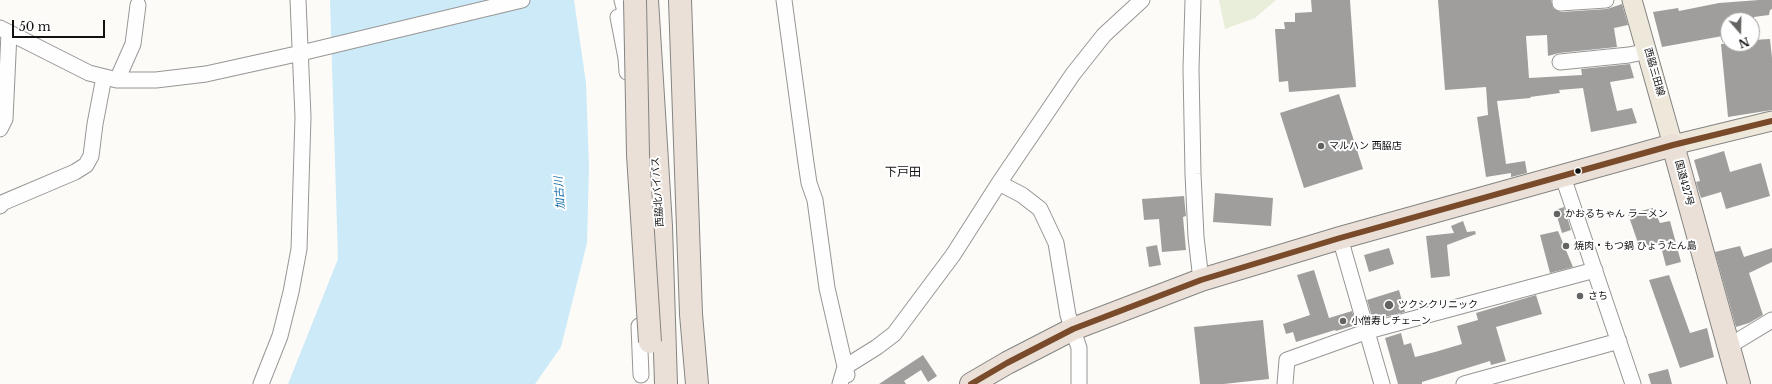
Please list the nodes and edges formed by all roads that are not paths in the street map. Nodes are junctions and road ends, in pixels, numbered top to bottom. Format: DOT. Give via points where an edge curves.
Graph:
graph roads {
  1 [pos="298,0"];
  2 [pos="522,0"];
  3 [pos="618,0"];
  4 [pos="622,0"];
  5 [pos="636,0"];
  6 [pos="647,0"];
  7 [pos="680,0"];
  8 [pos="784,0"];
  9 [pos="1142,0"];
  10 [pos="1193,0"];
  11 [pos="1560,0"];
  12 [pos="1606,0"];
  13 [pos="1632,0"];
  14 [pos="138,5"];
  15 [pos="5,31"];
  16 [pos="1648,51"];
  17 [pos="301,53"];
  18 [pos="1560,62"];
  19 [pos="110,79"];
  20 [pos="1772,121"];
  21 [pos="0,129"];
  22 [pos="1673,145"];
  23 [pos="1563,177"];
  24 [pos="999,183"];
  25 [pos="0,206"];
  26 [pos="1340,238"];
  27 [pos="1595,270"];
  28 [pos="1201,280"];
  29 [pos="1772,320"];
  30 [pos="1073,329"];
  31 [pos="1368,331"];
  32 [pos="1619,341"];
  33 [pos="1729,346"];
  34 [pos="845,367"];
  35 [pos="646,380"];
  36 [pos="261,384"];
  37 [pos="662,384"];
  38 [pos="666,384"];
  39 [pos="697,384"];
  40 [pos="840,384"];
  41 [pos="850,384"];
  42 [pos="971,384"];
  43 [pos="1079,384"];
  44 [pos="1285,384"];
  45 [pos="1382,384"];
  46 [pos="1464,384"];
  47 [pos="1633,384"];
  48 [pos="1739,384"];
  1 -- 17 [label="street"];
  2 -- 17 [label="street"];
  3 -- 35 [label="street" via="617,15 626,58"];
  4 -- 37 [label="street" via="626,21 641,62 661,330"];
  5 -- 35 [label="highway, bridge" via="638,156 650,342"];
  6 -- 38 [label="highway, 西脇北バイパス" via="661,226"];
  7 -- 39 [label="highway" via="691,314"];
  8 -- 34 [label="street" via="809,183 815,200 827,288"];
  9 -- 24 [label="street" via="1104,35 1073,74"];
  10 -- 28 [label="street" via="1193,174"];
  11 -- 12 [label="street"];
  13 -- 16 [label="main road, 西脇三田線"];
  14 -- 19 [label="street" via="133,44"];
  15 -- 19 [label="street" via="89,73"];
  15 -- 21 [label="street" via="5,119"];
  16 -- 18 [label="street"];
  16 -- 22 [label="main road, 西脇三田線"];
  17 -- 19 [label="street" via="206,74 156,80"];
  17 -- 36 [label="street" via="303,117 299,249 280,336"];
  19 -- 25 [label="street" via="95,124 91,156 86,165"];
  20 -- 22 [label="main road"];
  22 -- 23 [label="highway"];
  22 -- 33 [label="highway, 国道427号"];
  23 -- 26 [label="highway"];
  23 -- 27 [label="street"];
  24 -- 30 [label="street" via="1040,209 1056,243 1068,315"];
  24 -- 34 [label="street" via="953,255 894,334"];
  26 -- 28 [label="highway"];
  26 -- 31 [label="street"];
  27 -- 31 [label="street"];
  27 -- 32 [label="street"];
  28 -- 30 [label="highway"];
  29 -- 33 [label="street"];
  30 -- 42 [label="highway"];
  30 -- 43 [label="street" via="1079,348"];
  31 -- 44 [label="street" via="1287,360"];
  31 -- 45 [label="street"];
  32 -- 46 [label="street"];
  32 -- 47 [label="street"];
  33 -- 48 [label="highway, 国道427号"];
  34 -- 40 [label="street"];
  34 -- 41 [label="street"];
}
